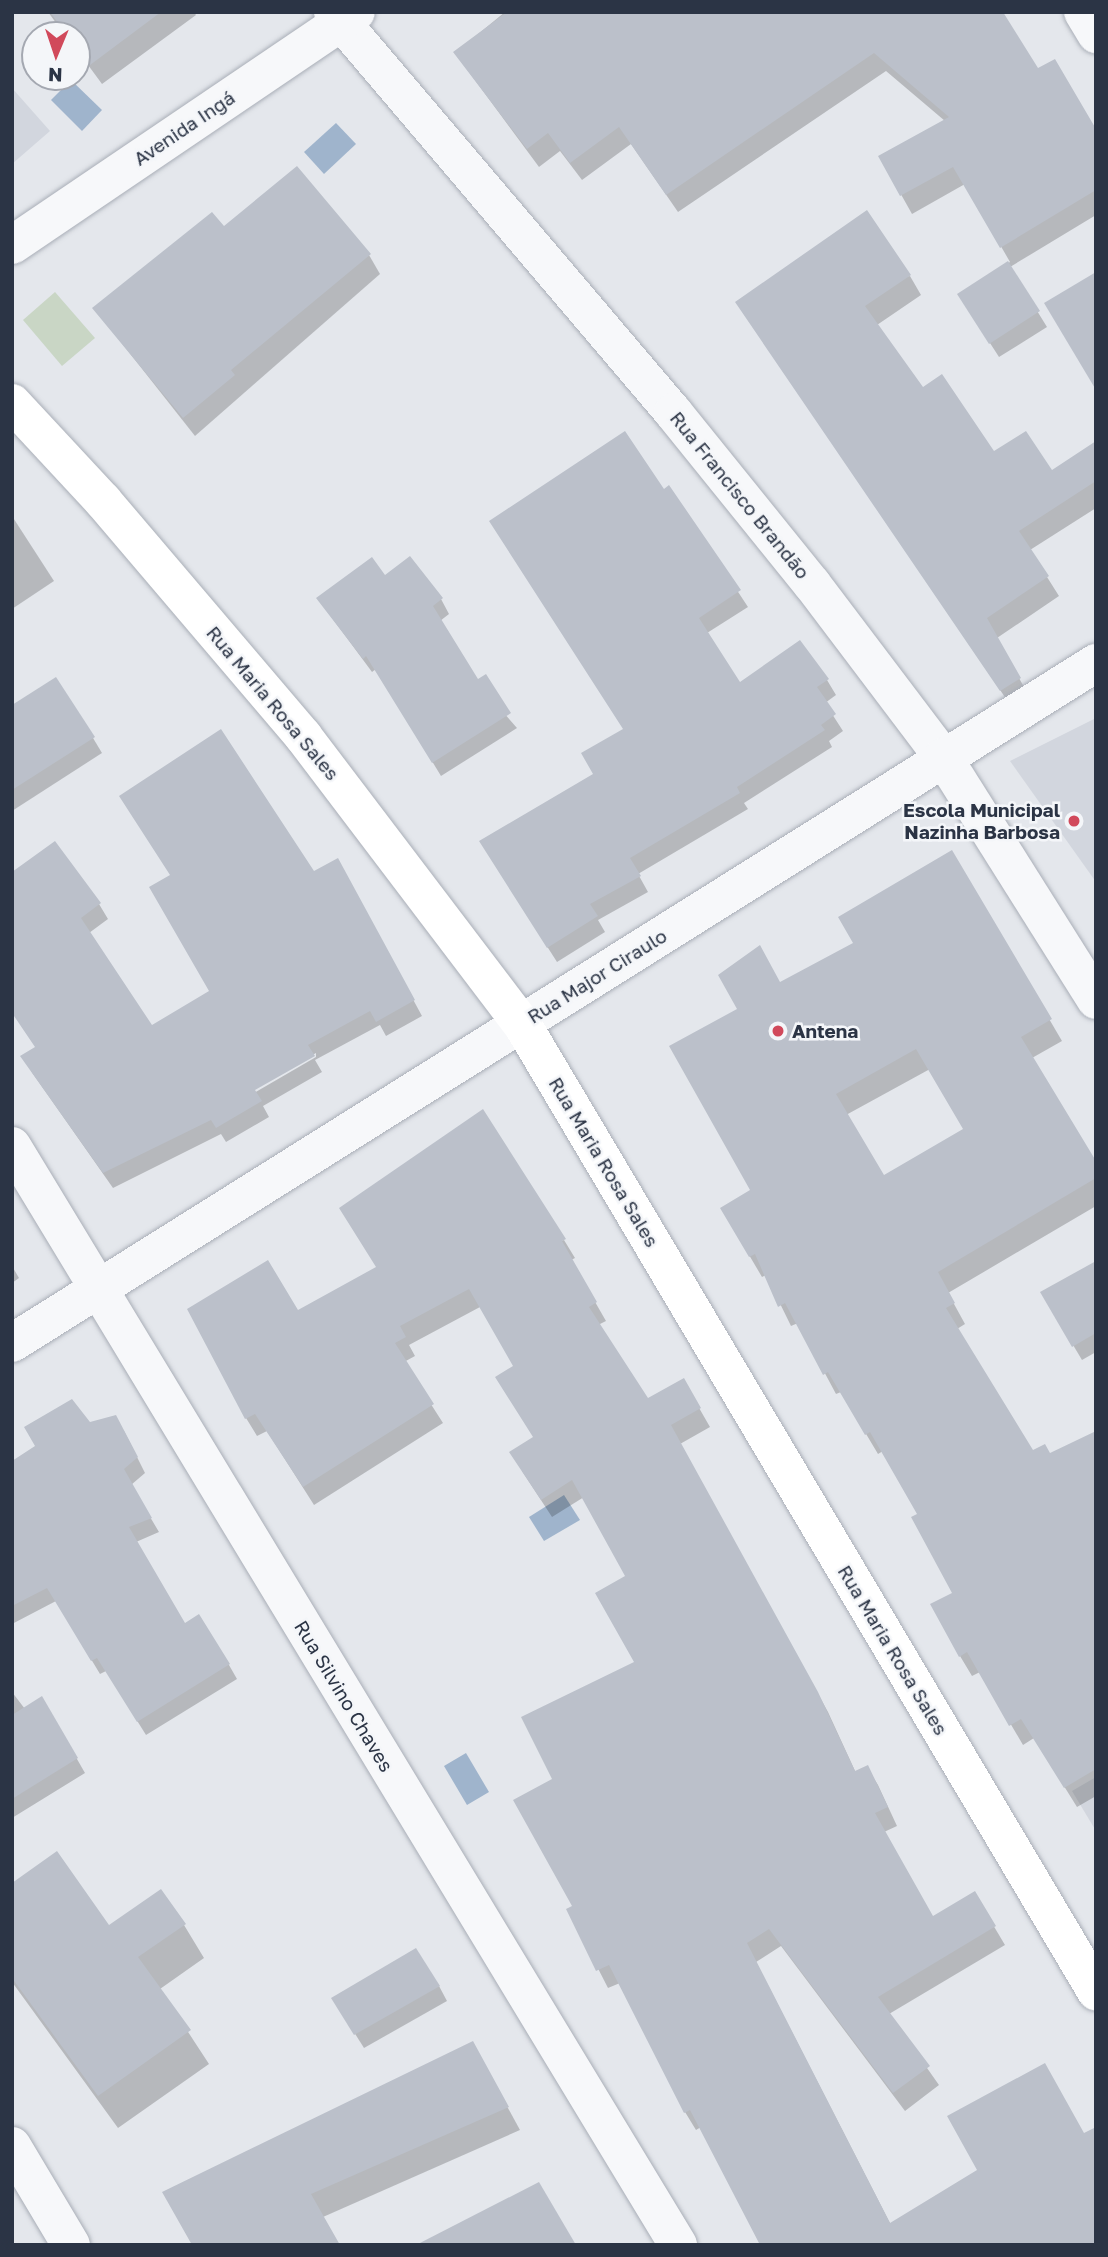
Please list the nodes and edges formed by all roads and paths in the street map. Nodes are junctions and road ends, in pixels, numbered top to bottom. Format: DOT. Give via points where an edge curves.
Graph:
graph roads {
  1 [pos="1083,12"];
  2 [pos="343,15"];
  3 [pos="1096,34"];
  4 [pos="12,245"];
  5 [pos="12,403"];
  6 [pos="1096,663"];
  7 [pos="943,757"];
  8 [pos="1096,1000"];
  9 [pos="522,1024"];
  10 [pos="12,1146"];
  11 [pos="99,1290"];
  12 [pos="12,1343"];
  13 [pos="1096,1991"];
  14 [pos="12,2146"];
  15 [pos="71,2245"];
  16 [pos="678,2245"];
  1 -- 3 [label="street"];
  2 -- 4 [label="street, Avenida Ingá"];
  2 -- 7 [label="street, Rua Francisco Brandão" via="682,423"];
  5 -- 9 [label="main road, Rua Maria Rosa Sales" via="103,501 303,736"];
  6 -- 7 [label="street, Rua Major Ciraulo"];
  7 -- 8 [label="street, Rua Francisco Brandão"];
  7 -- 9 [label="street, Rua Major Ciraulo"];
  9 -- 11 [label="street, Rua Major Ciraulo"];
  9 -- 13 [label="main road, Rua Maria Rosa Sales"];
  10 -- 11 [label="street, Rua Silvino Chaves"];
  11 -- 12 [label="street, Rua Major Ciraulo"];
  11 -- 16 [label="street, Rua Silvino Chaves"];
  14 -- 15 [label="street"];
}
